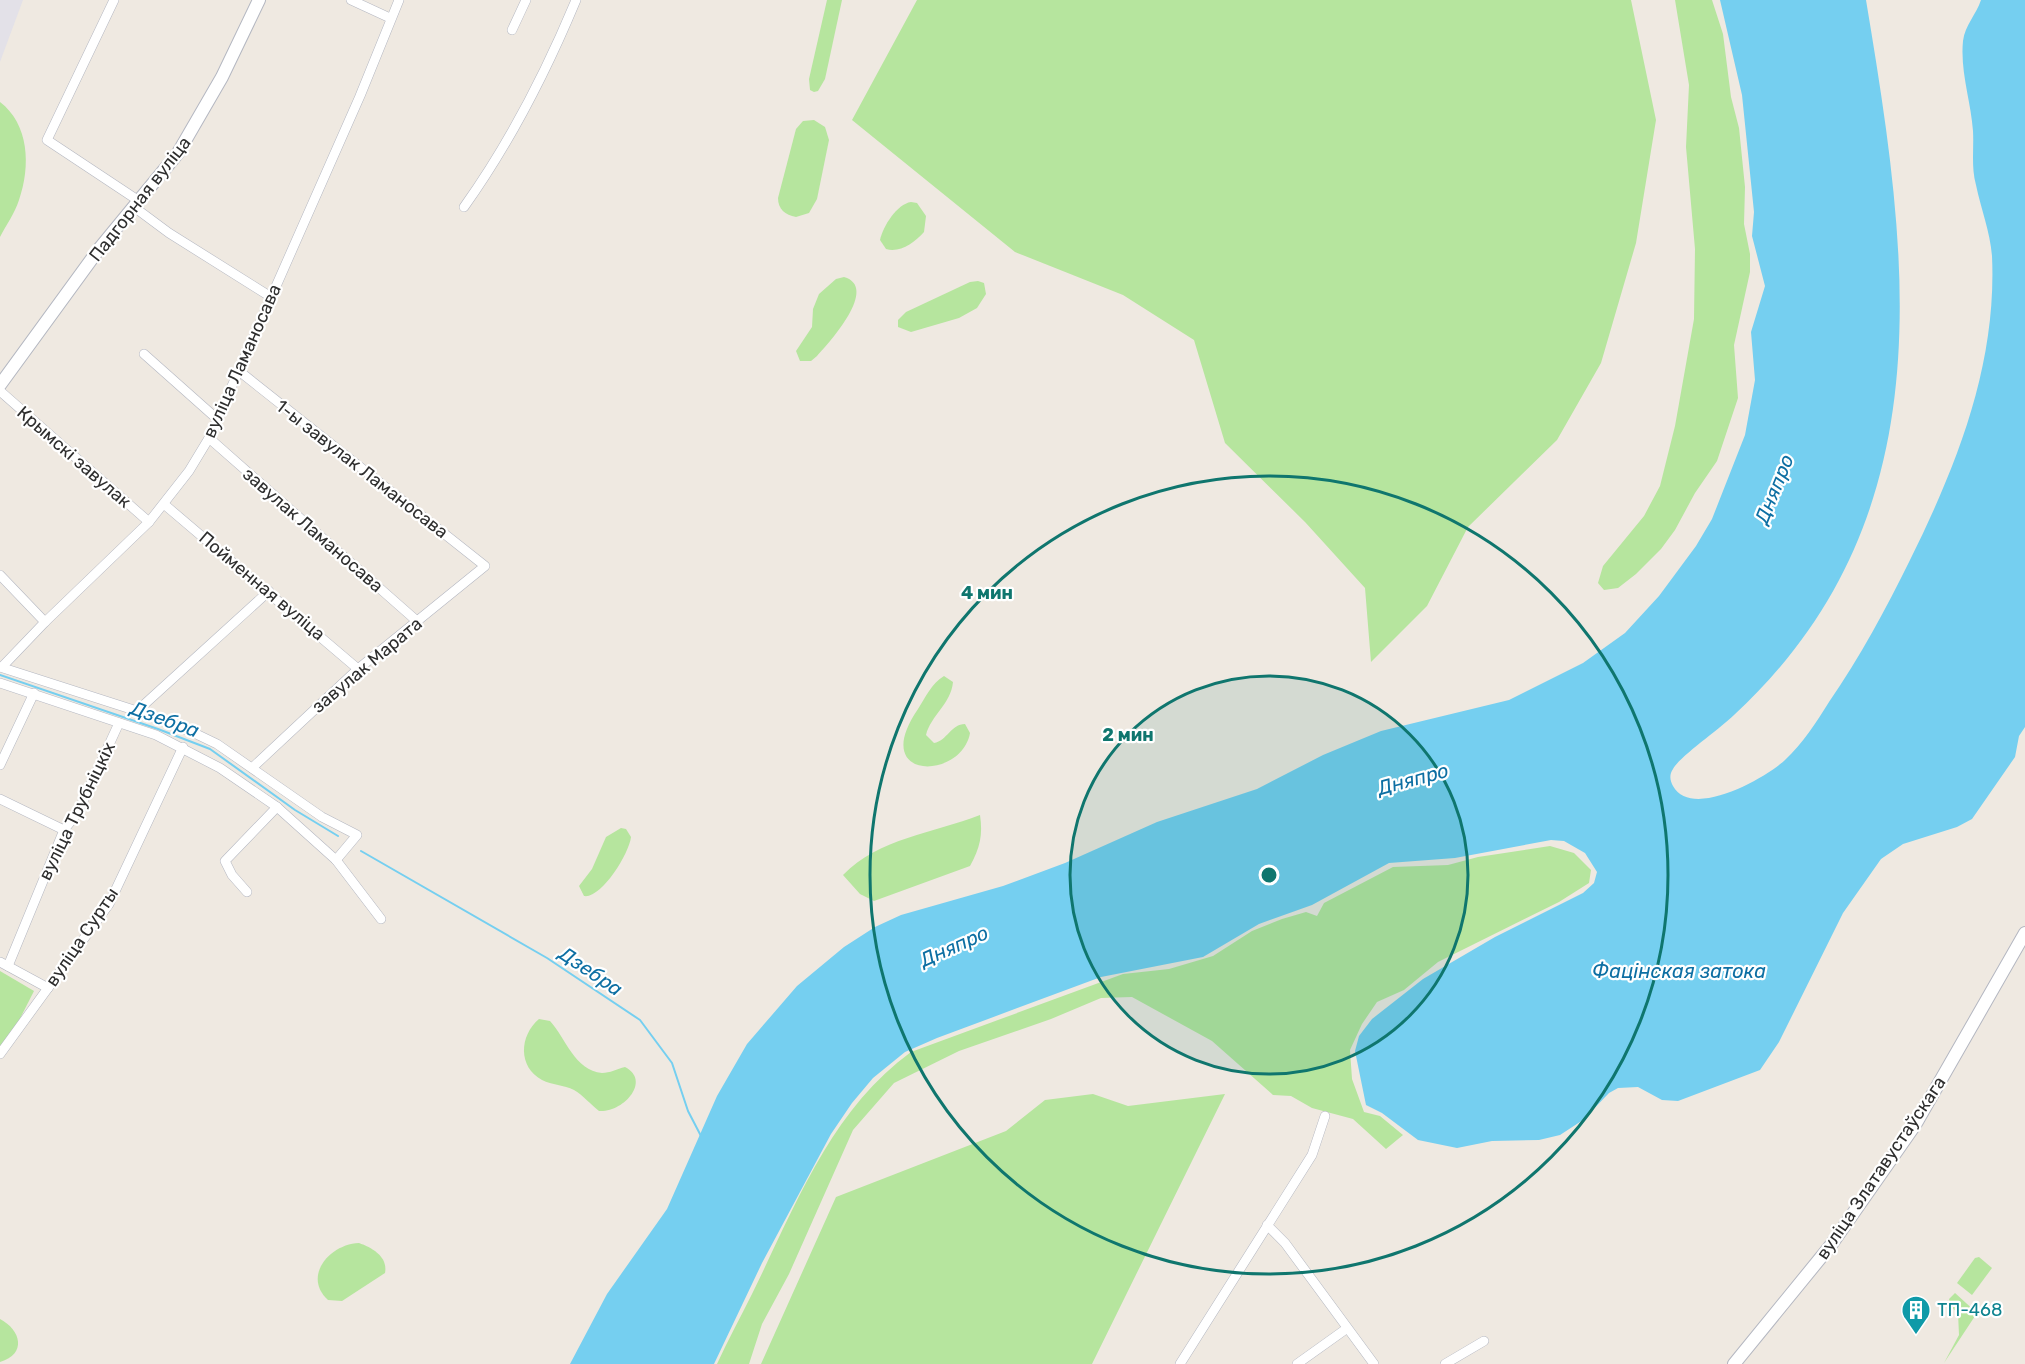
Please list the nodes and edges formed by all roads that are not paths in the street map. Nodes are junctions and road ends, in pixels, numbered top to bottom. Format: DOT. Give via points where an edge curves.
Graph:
graph roads {
  1 [pos="114,0"];
  2 [pos="259,0"];
  3 [pos="351,0"];
  4 [pos="399,0"];
  5 [pos="526,0"];
  6 [pos="576,0"];
  7 [pos="390,18"];
  8 [pos="512,30"];
  9 [pos="137,204"];
  10 [pos="464,207"];
  11 [pos="271,297"];
  12 [pos="144,354"];
  13 [pos="239,371"];
  14 [pos="0,384"];
  15 [pos="0,391"];
  16 [pos="216,418"];
  17 [pos="209,438"];
  18 [pos="165,505"];
  19 [pos="149,522"];
  20 [pos="485,566"];
  21 [pos="0,575"];
  22 [pos="269,591"];
  23 [pos="45,622"];
  24 [pos="418,622"];
  25 [pos="1,667"];
  26 [pos="358,669"];
  27 [pos="0,683"];
  28 [pos="34,693"];
  29 [pos="137,711"];
  30 [pos="119,723"];
  31 [pos="183,747"];
  32 [pos="0,765"];
  33 [pos="252,768"];
  34 [pos="0,799"];
  35 [pos="277,807"];
  36 [pos="64,830"];
  37 [pos="336,861"];
  38 [pos="247,892"];
  39 [pos="381,919"];
  40 [pos="2025,933"];
  41 [pos="4,964"];
  42 [pos="48,988"];
  43 [pos="0,1054"];
  44 [pos="1325,1116"];
  45 [pos="1267,1225"];
  46 [pos="1346,1329"];
  47 [pos="1484,1341"];
  48 [pos="1180,1364"];
  49 [pos="1297,1364"];
  50 [pos="1374,1364"];
  51 [pos="1445,1364"];
  52 [pos="1734,1364"];
  1 -- 9 [label="street" via="47,140"];
  2 -- 9 [label="street, Падгорная вуліца" via="198,122"];
  3 -- 7 [label="street"];
  4 -- 7 [label="street, вуліца Ламаносава"];
  5 -- 8 [label="street"];
  6 -- 10 [label="street" via="545,69 483,181"];
  7 -- 11 [label="street, вуліца Ламаносава" via="360,96"];
  9 -- 11 [label="street" via="169,233"];
  9 -- 14 [label="street, Падгорная вуліца"];
  11 -- 13 [label="street, вуліца Ламаносава"];
  12 -- 16 [label="street"];
  13 -- 16 [label="street, вуліца Ламаносава"];
  13 -- 20 [label="street, 1-ы завулак Ламаносава"];
  15 -- 19 [label="street, Крымскі завулак"];
  16 -- 17 [label="street, вуліца Ламаносава"];
  17 -- 18 [label="street, вуліца Ламаносава"];
  17 -- 24 [label="street, завулак Ламаносава"];
  18 -- 19 [label="street, вуліца Ламаносава"];
  18 -- 22 [label="street, Пойменная вуліца"];
  19 -- 23 [label="street, вуліца Ламаносава"];
  20 -- 24 [label="street, завулак Марата"];
  21 -- 23 [label="street"];
  22 -- 26 [label="street, Пойменная вуліца"];
  22 -- 29 [label="street"];
  23 -- 25 [label="street, вуліца Ламаносава"];
  24 -- 26 [label="street, завулак Марата"];
  25 -- 29 [label="street"];
  26 -- 33 [label="street, завулак Марата"];
  27 -- 28 [label="street"];
  28 -- 30 [label="street"];
  28 -- 32 [label="street"];
  29 -- 33 [label="street" via="217,744"];
  30 -- 31 [label="street"];
  30 -- 36 [label="street, вуліца Трубніцкіх" via="78,812"];
  31 -- 35 [label="street"];
  31 -- 42 [label="street, вуліца Сурты" via="109,904"];
  33 -- 37 [label="street" via="322,817 357,835"];
  34 -- 36 [label="street"];
  35 -- 37 [label="street"];
  35 -- 38 [label="street" via="225,861"];
  36 -- 41 [label="street, вуліца Трубніцкіх"];
  37 -- 39 [label="street"];
  40 -- 52 [label="street, вуліца Златавустаўскага" via="1915,1125 1841,1231"];
  41 -- 42 [label="street"];
  42 -- 43 [label="street, вуліца Сурты"];
  44 -- 45 [label="street" via="1312,1155"];
  45 -- 46 [label="street"];
  45 -- 48 [label="street"];
  46 -- 49 [label="street"];
  46 -- 50 [label="street"];
  47 -- 51 [label="street"];
}
